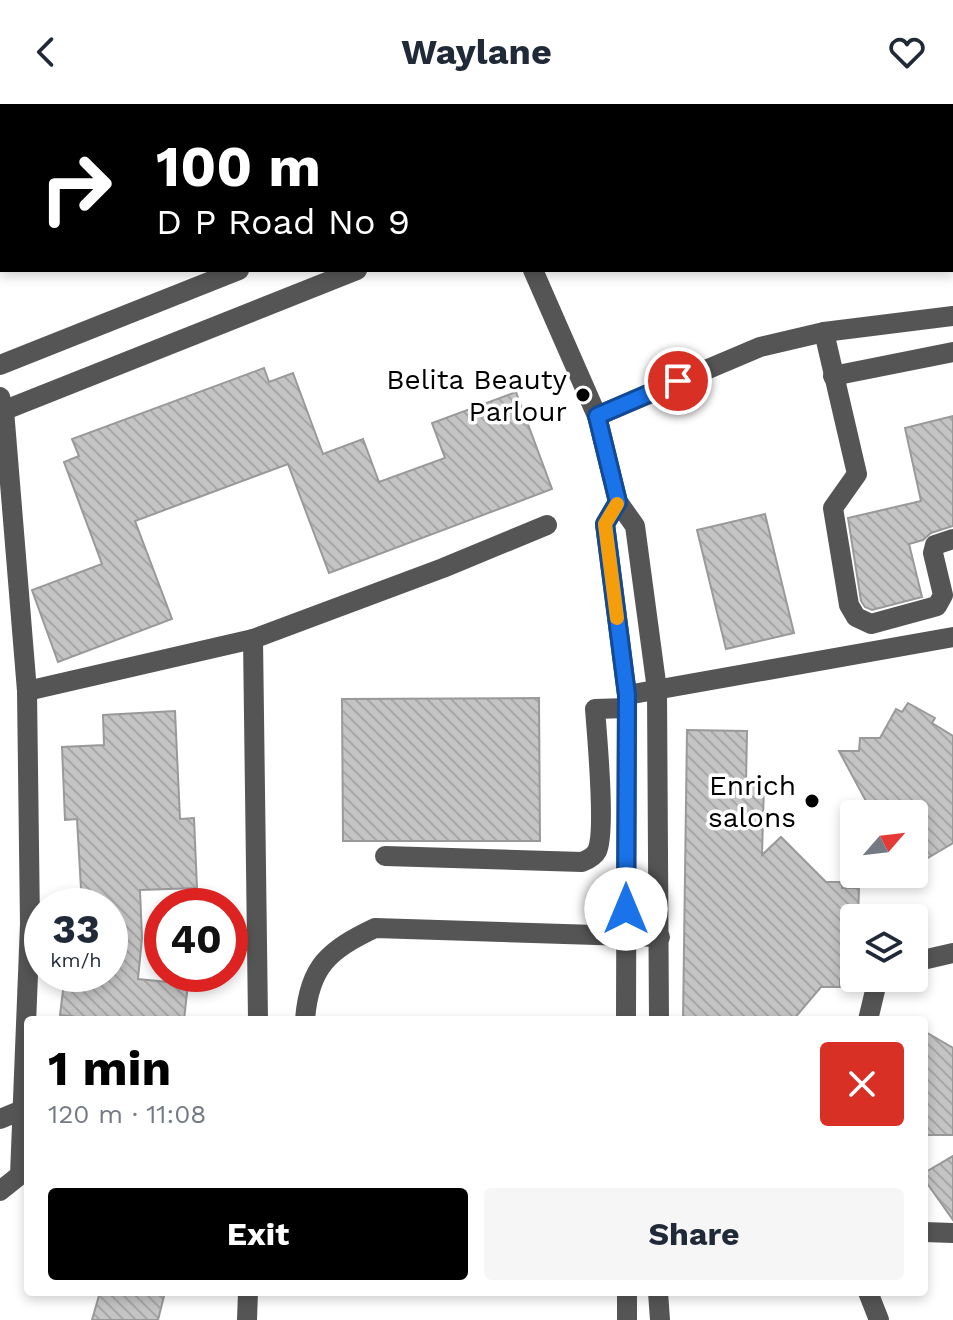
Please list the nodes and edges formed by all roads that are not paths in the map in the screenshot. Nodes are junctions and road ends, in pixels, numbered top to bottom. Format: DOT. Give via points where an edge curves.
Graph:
graph roads {
  1 [pos="234,272"];
  2 [pos="352,272"];
  3 [pos="534,272"];
  4 [pos="948,317"];
  5 [pos="824,332"];
  6 [pos="952,353"];
  7 [pos="0,365"];
  8 [pos="833,376"];
  9 [pos="1,406"];
  10 [pos="597,416"];
  11 [pos="618,502"];
  12 [pos="547,525"];
  13 [pos="953,539"];
  14 [pos="953,637"];
  15 [pos="253,639"];
  16 [pos="657,690"];
  17 [pos="27,691"];
  18 [pos="627,702"];
  19 [pos="627,825"];
  20 [pos="659,825"];
  21 [pos="600,826"];
  22 [pos="385,856"];
  23 [pos="626,936"];
  24 [pos="660,937"];
  25 [pos="953,953"];
  26 [pos="928,959"];
  27 [pos="875,992"];
  28 [pos="26,1016"];
  29 [pos="258,1016"];
  30 [pos="306,1016"];
  31 [pos="626,1016"];
  32 [pos="659,1016"];
  33 [pos="869,1016"];
  34 [pos="24,1064"];
  35 [pos="22,1110"];
  36 [pos="0,1119"];
  37 [pos="0,1191"];
  38 [pos="928,1232"];
  39 [pos="953,1233"];
  40 [pos="248,1296"];
  41 [pos="627,1296"];
  42 [pos="658,1296"];
  43 [pos="870,1296"];
  44 [pos="247,1320"];
  45 [pos="627,1320"];
  46 [pos="660,1320"];
  47 [pos="879,1320"];
  1 -- 7 [label="street"];
  2 -- 9 [label="street"];
  3 -- 10 [label="street"];
  4 -- 5 [label="street"];
  4 -- 6 [label="street"];
  5 -- 8 [label="street"];
  5 -- 10 [label="street" via="760,347"];
  6 -- 8 [label="street"];
  8 -- 13 [label="street" via="857,474 833,508 849,605 856,617 871,624 937,606 943,595 933,553 935,545"];
  9 -- 17 [label="street"];
  10 -- 11 [label="street"];
  11 -- 16 [label="street" via="635,526"];
  11 -- 18 [label="street" via="605,524"];
  12 -- 15 [label="street"];
  14 -- 16 [label="street"];
  15 -- 17 [label="street"];
  15 -- 29 [label="street"];
  16 -- 18 [label="street"];
  16 -- 20 [label="street"];
  17 -- 28 [label="street"];
  18 -- 19 [label="street"];
  18 -- 21 [label="street" via="595,709"];
  19 -- 20 [label="street"];
  19 -- 21 [label="street"];
  19 -- 23 [label="street"];
  20 -- 24 [label="street"];
  21 -- 22 [label="street" via="597,850 582,862"];
  23 -- 24 [label="street"];
  23 -- 30 [label="street" via="375,928 341,944 316,971"];
  23 -- 31 [label="street"];
  24 -- 32 [label="street"];
  25 -- 26 [label="street"];
  27 -- 33 [label="street"];
  34 -- 35 [label="street"];
  35 -- 36 [label="street"];
  35 -- 37 [label="street" via="20,1175"];
  38 -- 39 [label="street"];
  40 -- 44 [label="street"];
  41 -- 45 [label="street"];
  42 -- 46 [label="street"];
  43 -- 47 [label="street"];
}
